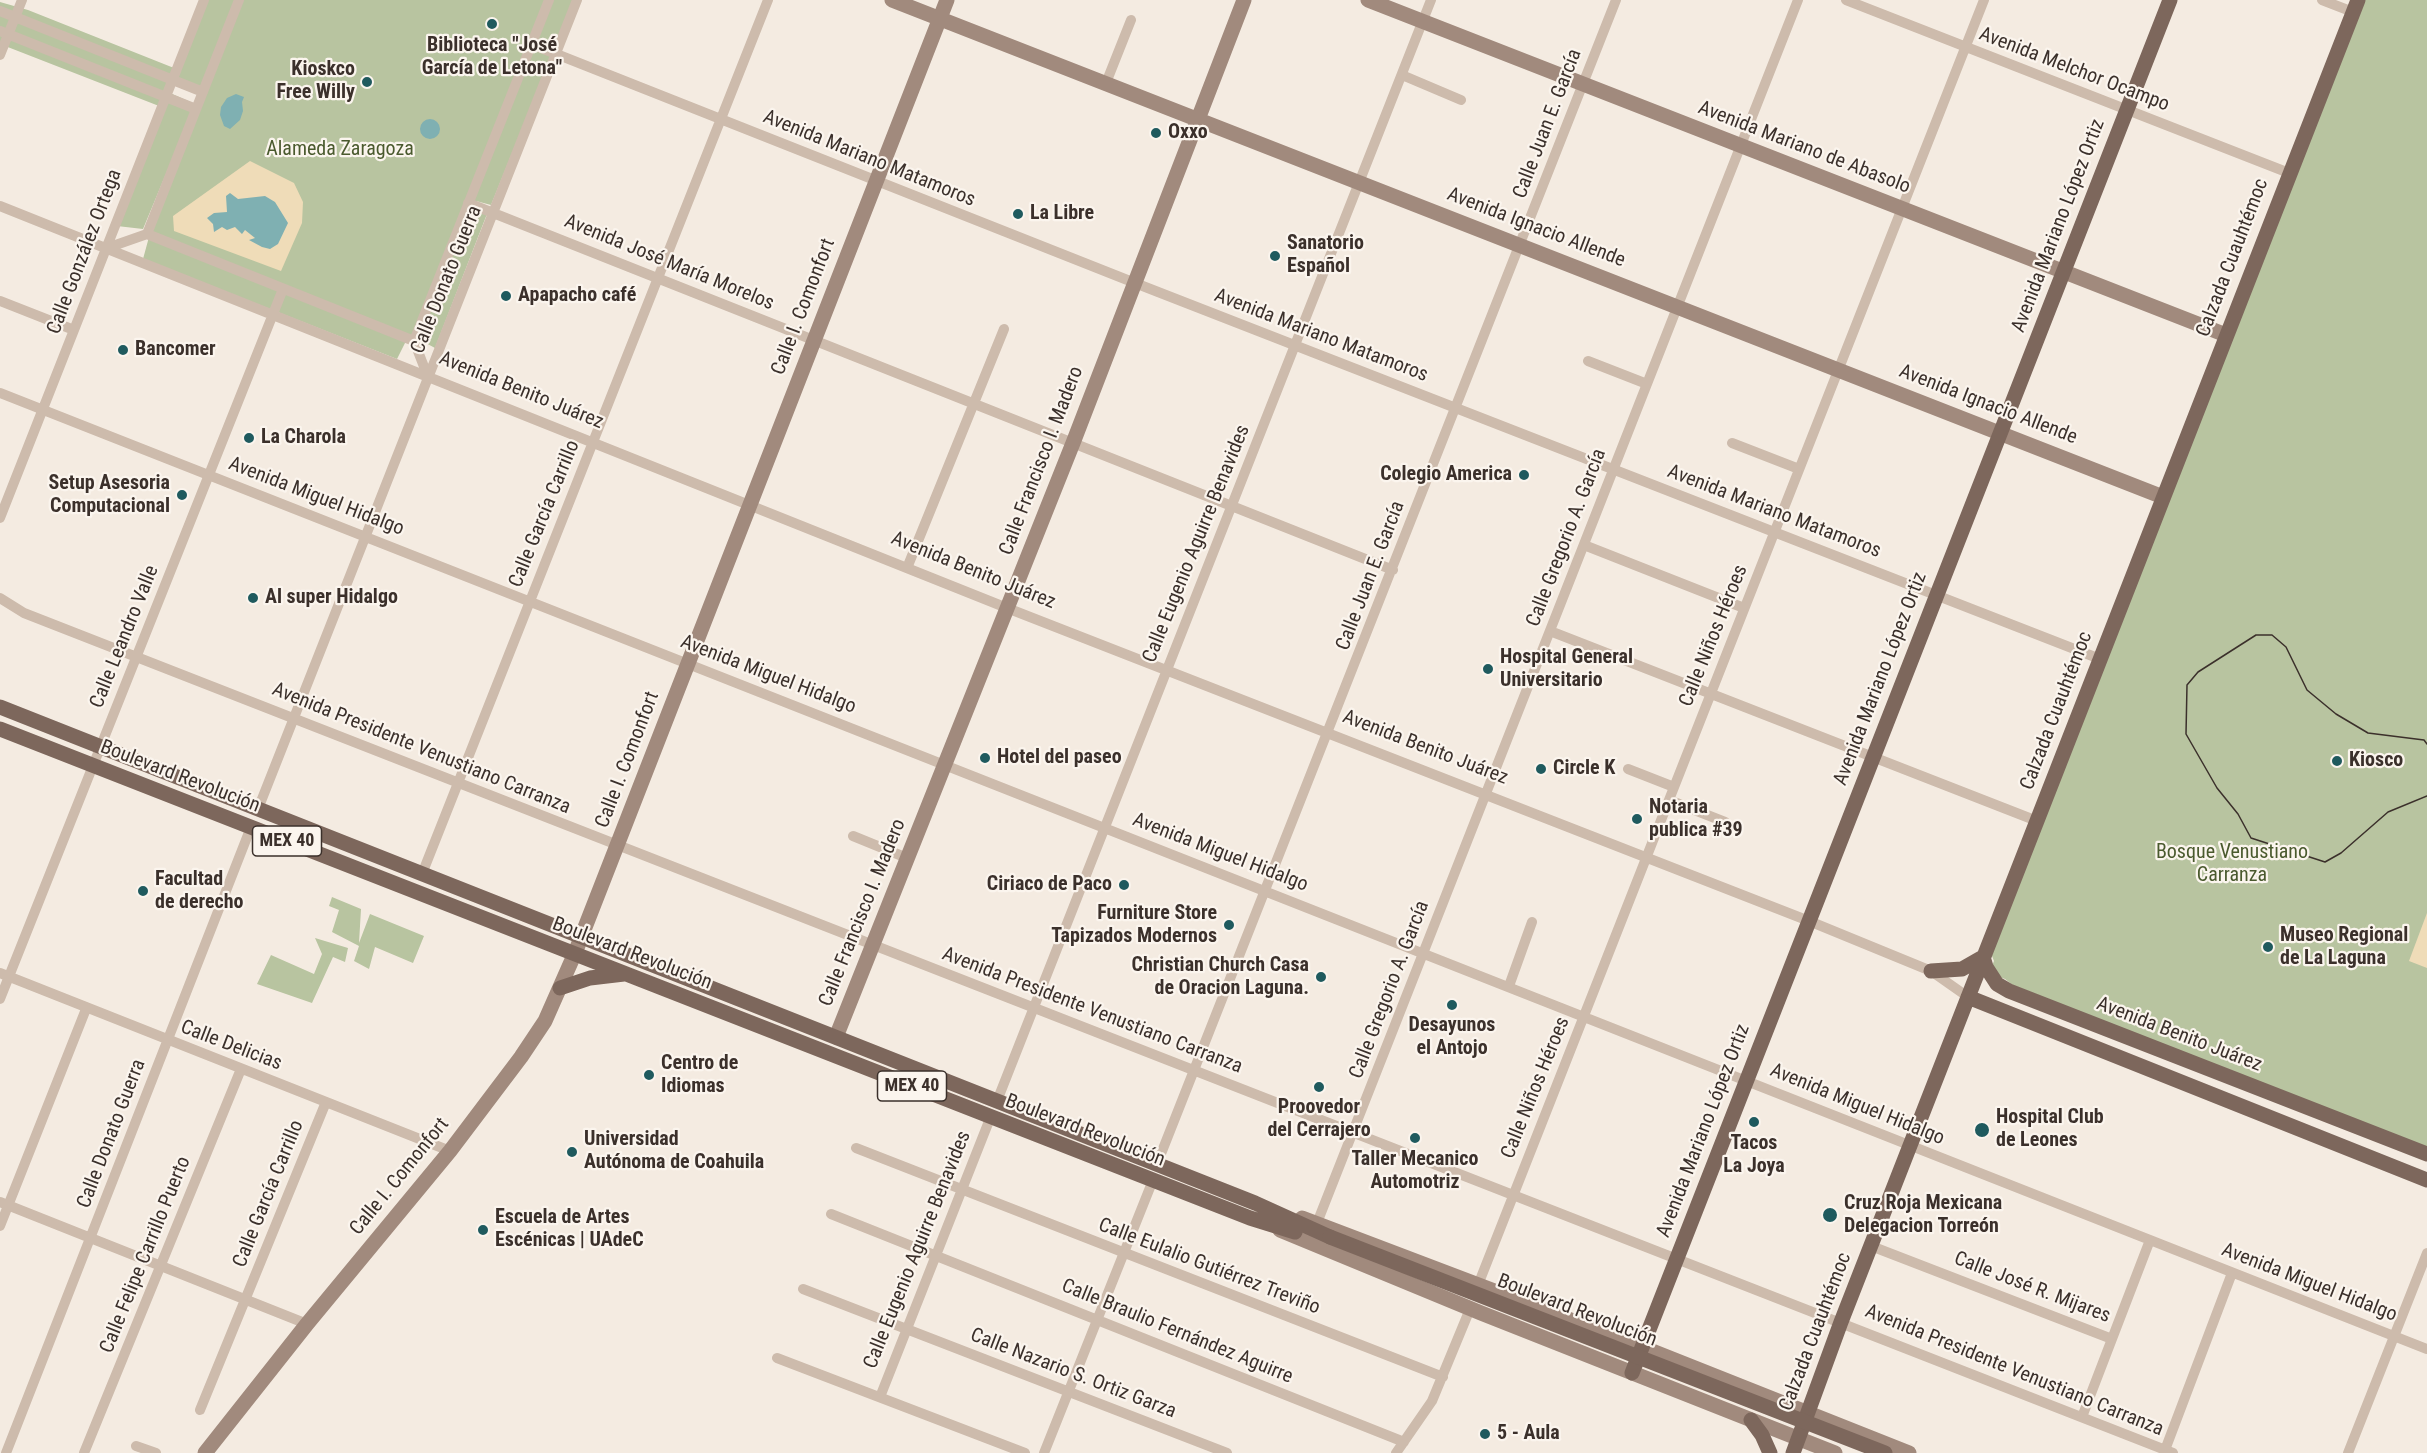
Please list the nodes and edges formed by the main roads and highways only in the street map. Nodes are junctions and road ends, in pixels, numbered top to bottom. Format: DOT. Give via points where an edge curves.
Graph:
graph roads {
  1 [pos="2170,0"];
  2 [pos="2355,6"];
  3 [pos="0,707"];
  4 [pos="0,729"];
  5 [pos="1983,957"];
  6 [pos="1931,971"];
  7 [pos="625,973"];
  8 [pos="560,988"];
  9 [pos="1968,997"];
  10 [pos="2218,1073"];
  11 [pos="2210,1094"];
  12 [pos="2427,1154"];
  13 [pos="2427,1180"];
  14 [pos="1252,1210"];
  15 [pos="1328,1240"];
  16 [pos="1632,1373"];
  17 [pos="1751,1420"];
  18 [pos="1895,1452"];
  19 [pos="1770,1453"];
  20 [pos="1793,1453"];
  21 [pos="1864,1453"];
  1 -- 16 [label="main road, Avenida Mariano López Ortiz"];
  2 -- 5 [label="main road, Calzada Cuauhtémoc"];
  3 -- 14 [label="main road, MEX 40" via="1157,1164"];
  4 -- 7 [label="main road, Boulevard Revolución / MEX 40"];
  5 -- 6 [label="main road, Avenida Benito Juárez" via="1962,969"];
  5 -- 9 [label="main road, Calzada Cuauhtémoc"];
  5 -- 10 [label="main road, Avenida Benito Juárez" via="1997,984 2008,991"];
  7 -- 8 [label="main road"];
  7 -- 14 [label="main road, Boulevard Revolución / MEX 40" via="1153,1180"];
  9 -- 11 [label="main road, Avenida Benito Juárez"];
  9 -- 20 [label="main road, Calzada Cuauhtémoc"];
  10 -- 11 [label="main road"];
  10 -- 12 [label="main road, Avenida Benito Juárez"];
  11 -- 13 [label="main road, Avenida Benito Juárez"];
  14 -- 15 [label="main road, Boulevard Revolución"];
  15 -- 18 [label="main road, Boulevard Revolución, bridge"];
  15 -- 21 [label="main road, Boulevard Revolución"];
  17 -- 19 [label="main road"];
}
